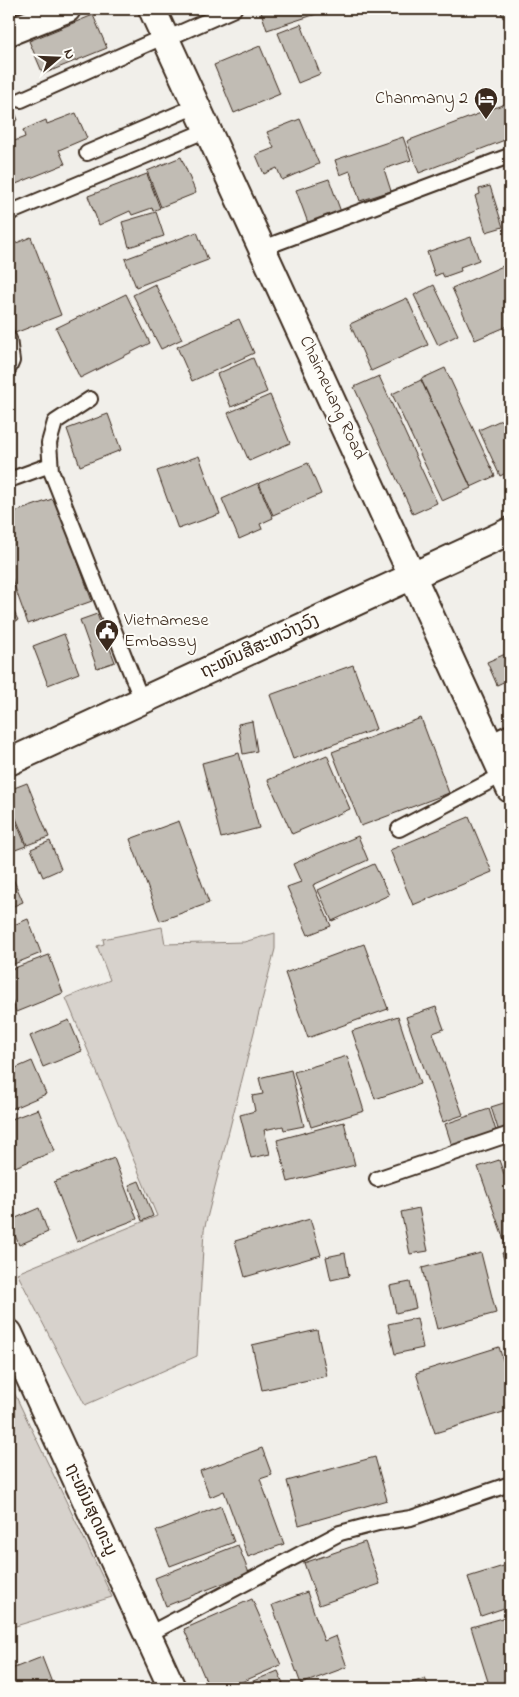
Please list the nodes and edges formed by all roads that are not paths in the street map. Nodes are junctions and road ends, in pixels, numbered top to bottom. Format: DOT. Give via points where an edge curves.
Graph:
graph roads {
  1 [pos="67,9"];
  2 [pos="152,9"];
  3 [pos="234,9"];
  4 [pos="9,32"];
  5 [pos="165,38"];
  6 [pos="21,100"];
  7 [pos="196,106"];
  8 [pos="207,130"];
  9 [pos="87,153"];
  10 [pos="510,160"];
  11 [pos="9,213"];
  12 [pos="263,248"];
  13 [pos="9,339"];
  14 [pos="9,368"];
  15 [pos="90,399"];
  16 [pos="50,465"];
  17 [pos="9,480"];
  18 [pos="510,531"];
  19 [pos="414,576"];
  20 [pos="142,701"];
  21 [pos="503,758"];
  22 [pos="9,762"];
  23 [pos="399,829"];
  24 [pos="510,1134"];
  25 [pos="377,1179"];
  26 [pos="9,1333"];
  27 [pos="510,1484"];
  28 [pos="148,1635"];
  29 [pos="172,1688"];
  1 -- 4 [label="street"];
  2 -- 5 [label="street, Chaimeuang Road"];
  3 -- 5 [label="lane"];
  5 -- 6 [label="lane"];
  5 -- 7 [label="street, Chaimeuang Road"];
  7 -- 8 [label="street, Chaimeuang Road"];
  7 -- 9 [label="lane"];
  8 -- 11 [label="lane"];
  8 -- 12 [label="street, Chaimeuang Road"];
  10 -- 12 [label="lane" via="509,156"];
  12 -- 19 [label="street, Chaimeuang Road"];
  13 -- 14 [label="lane" via="12,361"];
  15 -- 16 [label="lane" via="55,422 49,443"];
  16 -- 17 [label="lane"];
  16 -- 20 [label="lane"];
  18 -- 19 [label="street, ຖະໜົນສີສະຫວ່າງວົງ"];
  19 -- 20 [label="street, ຖະໜົນສີສະຫວ່າງວົງ"];
  19 -- 21 [label="street, Chaimeuang Road"];
  20 -- 22 [label="street, ຖະໜົນສີສະຫວ່າງວົງ"];
  21 -- 23 [label="lane"];
  24 -- 25 [label="lane"];
  26 -- 28 [label="street, ຖະໜົນສຸດທະນູ"];
  27 -- 28 [label="lane" via="411,1518 340,1533"];
  28 -- 29 [label="street, ຖະໜົນສຸດທະນູ"];
}
